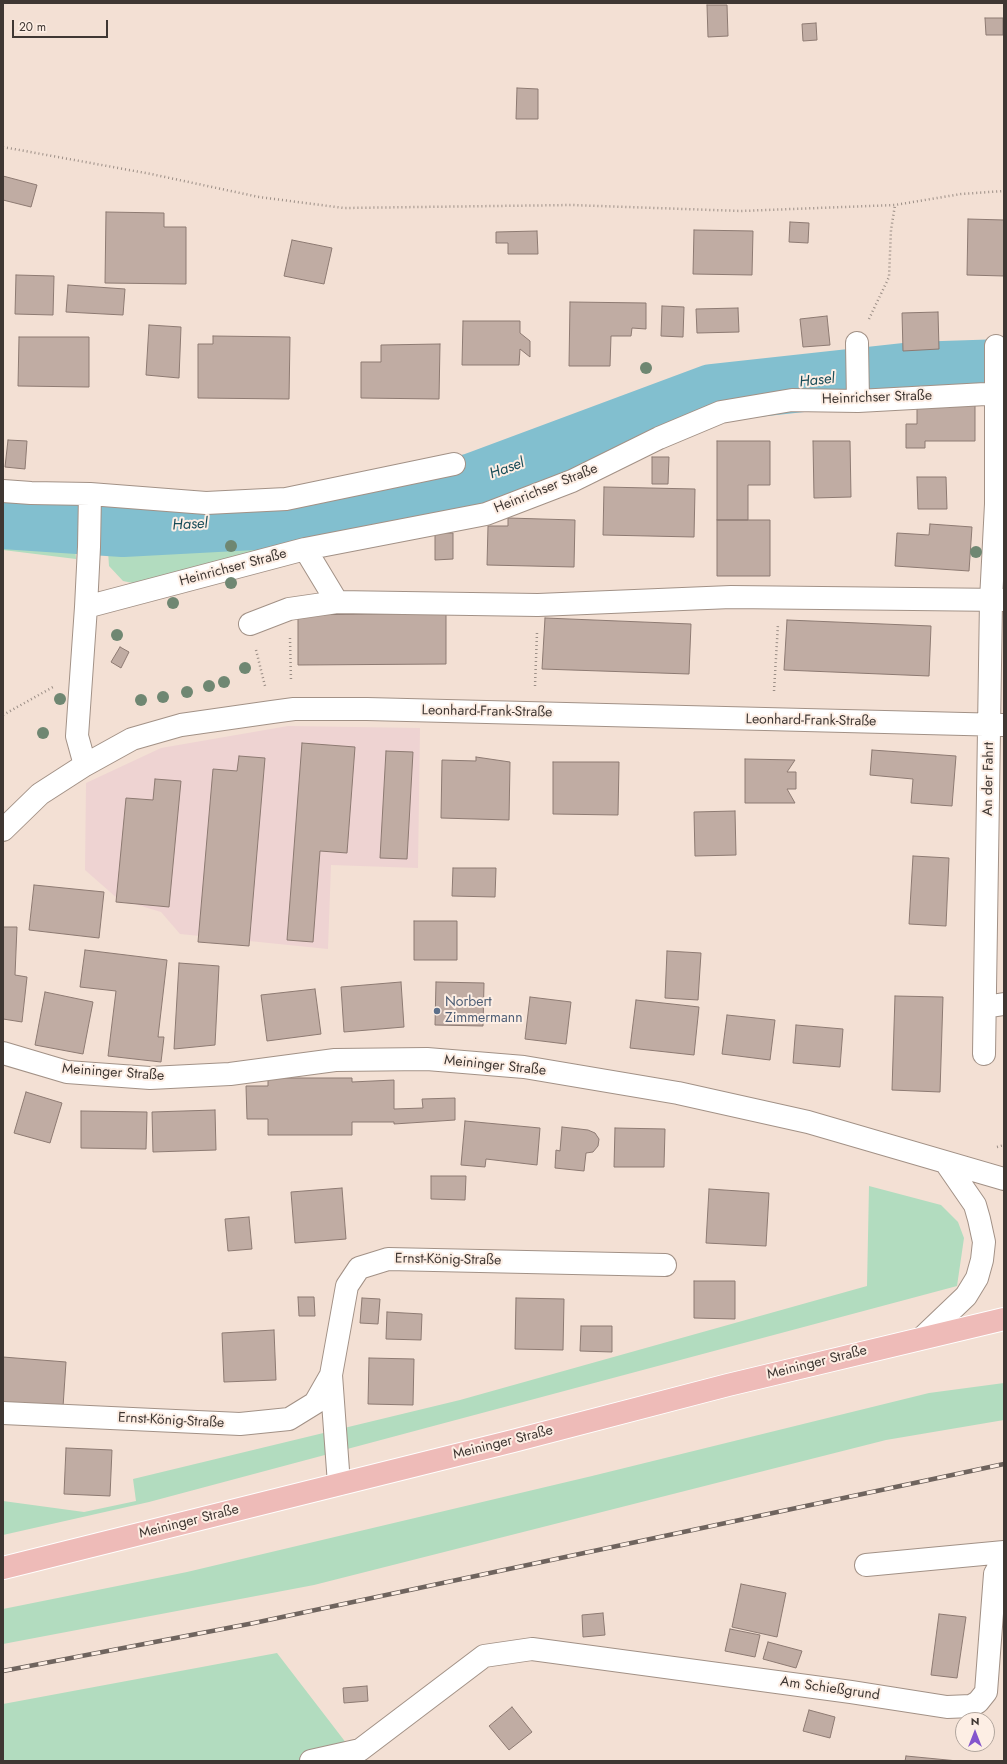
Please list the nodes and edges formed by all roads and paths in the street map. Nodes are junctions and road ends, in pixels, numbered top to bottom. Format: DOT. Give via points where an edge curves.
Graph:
graph roads {
  1 [pos="3,147"];
  2 [pos="1004,191"];
  3 [pos="895,205"];
  4 [pos="858,343"];
  5 [pos="996,346"];
  6 [pos="1000,393"];
  7 [pos="858,401"];
  8 [pos="454,464"];
  9 [pos="3,491"];
  10 [pos="90,494"];
  11 [pos="1000,504"];
  12 [pos="305,549"];
  13 [pos="780,598"];
  14 [pos="998,600"];
  15 [pos="337,602"];
  16 [pos="538,605"];
  17 [pos="86,607"];
  18 [pos="289,609"];
  19 [pos="250,624"];
  20 [pos="81,670"];
  21 [pos="294,710"];
  22 [pos="272,712"];
  23 [pos="534,713"];
  24 [pos="3,716"];
  25 [pos="772,720"];
  26 [pos="997,725"];
  27 [pos="85,765"];
  28 [pos="3,830"];
  29 [pos="995,1005"];
  30 [pos="3,1053"];
  31 [pos="984,1054"];
  32 [pos="946,1163"];
  33 [pos="980,1173"];
  34 [pos="1004,1179"];
  35 [pos="1004,1188"];
  36 [pos="665,1265"];
  37 [pos="1004,1319"];
  38 [pos="922,1338"];
  39 [pos="331,1375"];
  40 [pos="3,1413"];
  41 [pos="339,1484"];
  42 [pos="1004,1552"];
  43 [pos="1004,1558"];
  44 [pos="866,1565"];
  45 [pos="3,1568"];
  46 [pos="311,1761"];
  1 -- 3 [label="path" via="259,197 344,208 571,205 741,211"];
  2 -- 3 [label="path" via="961,194"];
  3 -- 4 [label="path" via="889,277"];
  4 -- 7 [label="street"];
  5 -- 6 [label="street, An der Fahrt"];
  6 -- 7 [label="street, Heinrichser Straße"];
  6 -- 11 [label="street, An der Fahrt"];
  7 -- 12 [label="street, Heinrichser Straße" via="792,400 721,412 658,438 572,481 486,514"];
  8 -- 10 [label="street" via="286,499 206,503"];
  9 -- 10 [label="street"];
  10 -- 17 [label="street"];
  11 -- 14 [label="street, An der Fahrt"];
  12 -- 15 [label="street"];
  12 -- 17 [label="street, Heinrichser Straße"];
  13 -- 14 [label="street"];
  13 -- 16 [label="street" via="730,597"];
  13 -- 25 [label="path"];
  14 -- 26 [label="street, An der Fahrt"];
  15 -- 16 [label="street"];
  15 -- 18 [label="street"];
  16 -- 23 [label="path"];
  17 -- 20 [label="street"];
  18 -- 19 [label="street"];
  18 -- 21 [label="path"];
  19 -- 22 [label="path"];
  20 -- 24 [label="path"];
  20 -- 27 [label="street" via="77,736"];
  21 -- 22 [label="street, Leonhard-Frank-Straße"];
  21 -- 23 [label="street, Leonhard-Frank-Straße"];
  22 -- 27 [label="street, Leonhard-Frank-Straße" via="181,725 132,740"];
  23 -- 25 [label="street, Leonhard-Frank-Straße"];
  25 -- 26 [label="street, Leonhard-Frank-Straße"];
  26 -- 29 [label="street, An der Fahrt"];
  27 -- 28 [label="street, Leonhard-Frank-Straße" via="40,794"];
  29 -- 31 [label="street, An der Fahrt"];
  30 -- 32 [label="street, Meininger Straße" via="67,1072 150,1078 230,1074 335,1060 427,1058 524,1067 678,1093 808,1122"];
  32 -- 33 [label="street, Meininger Straße"];
  32 -- 38 [label="street" via="974,1206 979,1219 984,1242 982,1260 977,1278 966,1296"];
  33 -- 34 [label="street, Meininger Straße"];
  33 -- 35 [label="street, Meininger Straße"];
  36 -- 39 [label="street, Ernst-König-Straße" via="388,1258 359,1268 347,1286"];
  37 -- 38 [label="main road, Meininger Straße"];
  38 -- 41 [label="main road, Meininger Straße"];
  39 -- 40 [label="street, Ernst-König-Straße" via="315,1403 289,1419 240,1424"];
  39 -- 41 [label="street"];
  41 -- 45 [label="main road, Meininger Straße"];
  42 -- 44 [label="street"];
  43 -- 46 [label="street, Am Schießgrund" via="995,1574 986,1692 971,1706 947,1707 532,1649 484,1656 360,1750"];
}
